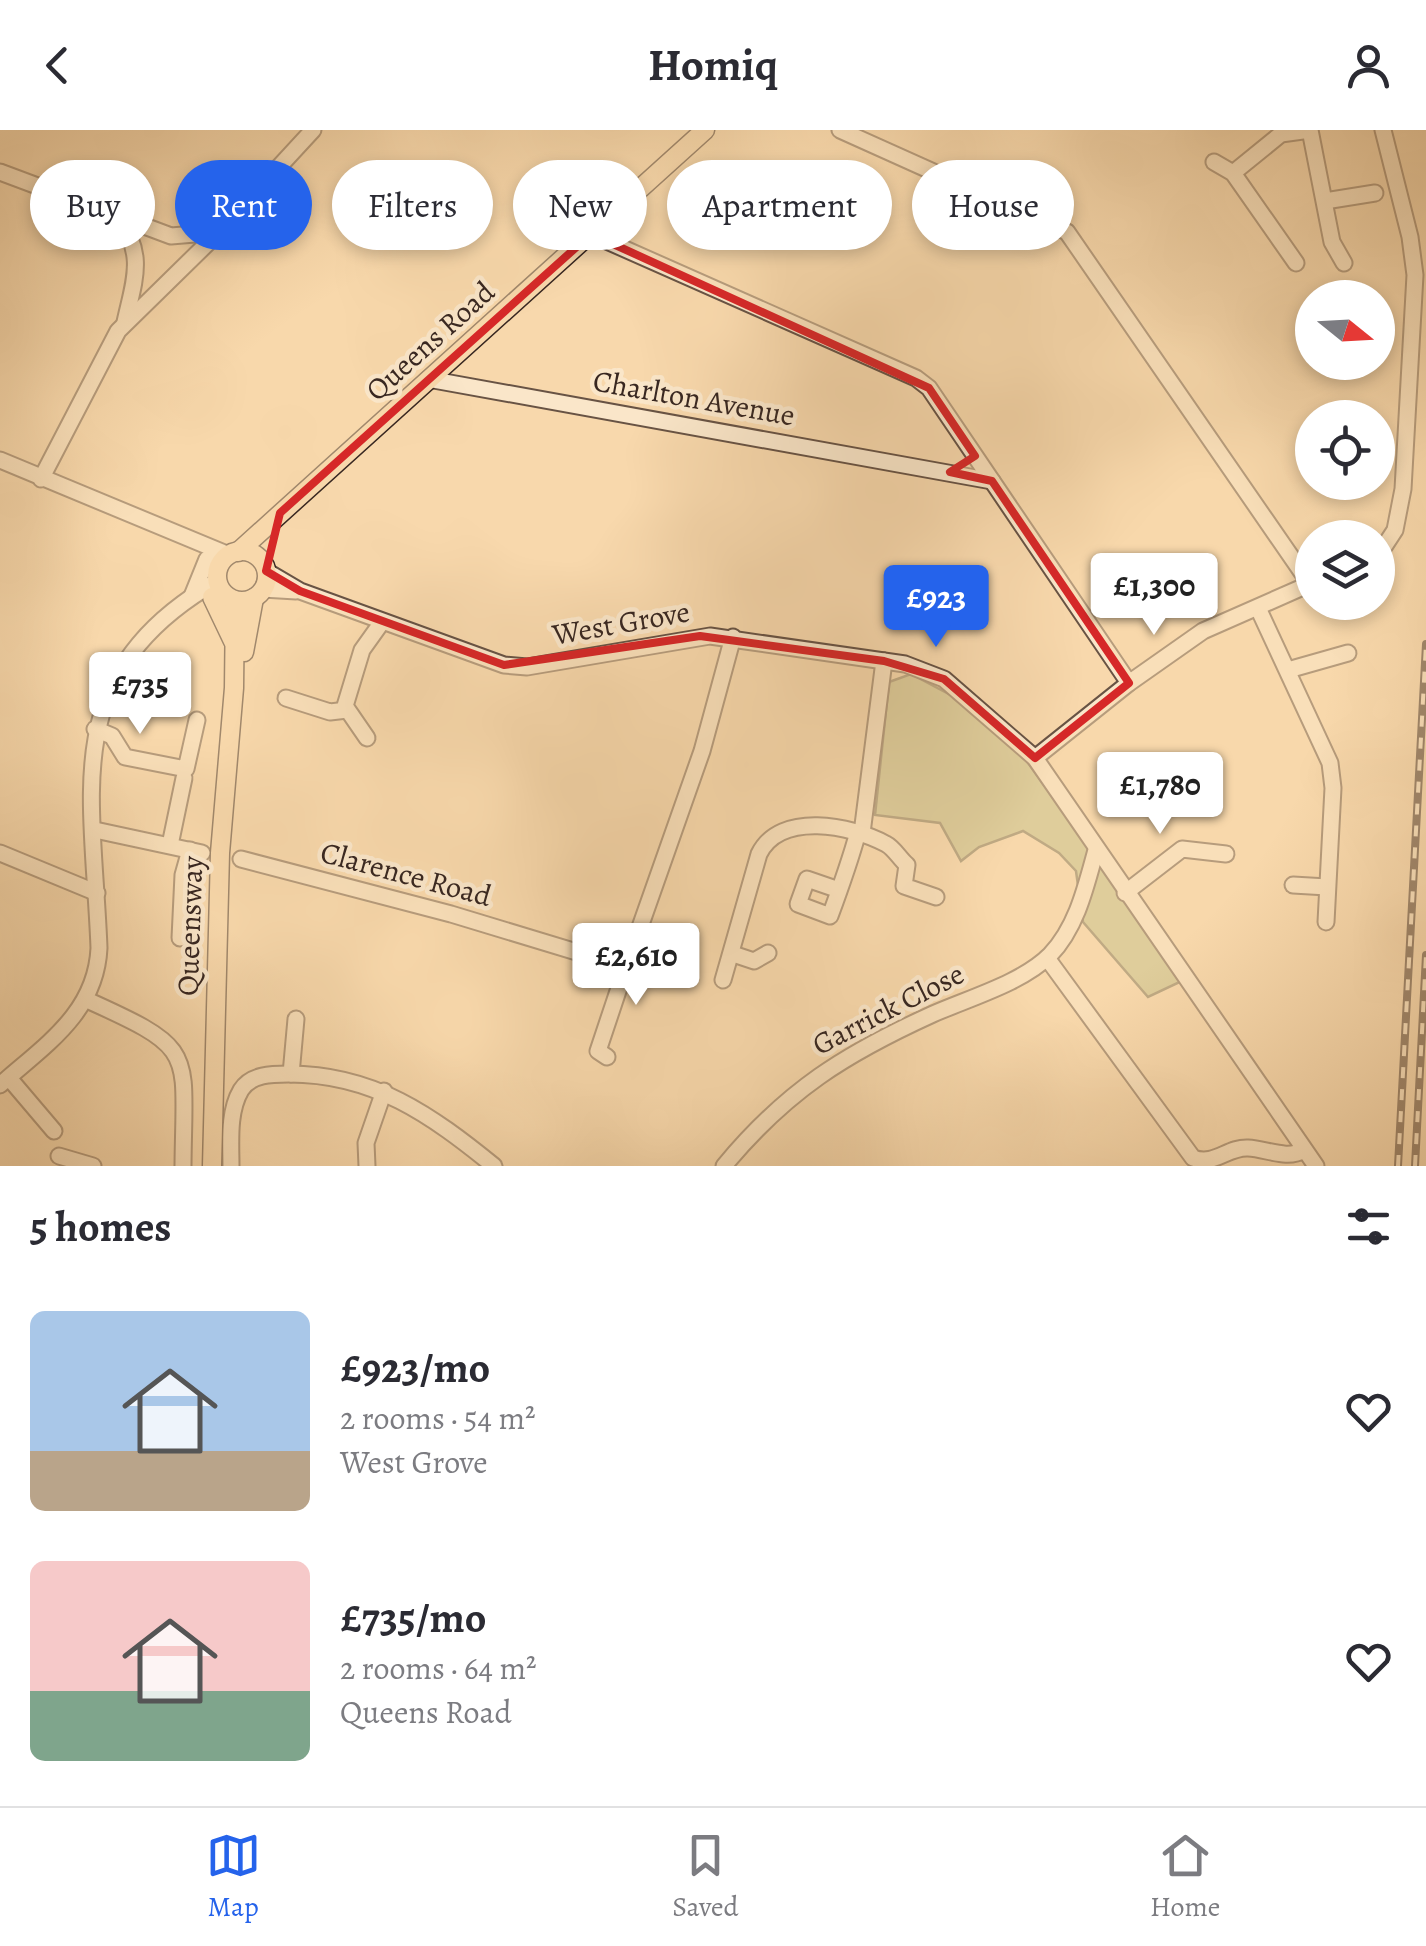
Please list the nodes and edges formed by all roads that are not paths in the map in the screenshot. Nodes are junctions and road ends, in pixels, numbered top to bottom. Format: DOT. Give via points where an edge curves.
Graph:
graph roads {
  1 [pos="312,130"];
  2 [pos="706,130"];
  3 [pos="840,130"];
  4 [pos="1310,130"];
  5 [pos="1383,130"];
  6 [pos="285,160"];
  7 [pos="1214,162"];
  8 [pos="0,172"];
  9 [pos="1233,173"];
  10 [pos="647,183"];
  11 [pos="30,184"];
  12 [pos="1374,192"];
  13 [pos="1326,201"];
  14 [pos="135,250"];
  15 [pos="201,250"];
  16 [pos="573,250"];
  17 [pos="627,250"];
  18 [pos="1344,263"];
  19 [pos="1296,264"];
  20 [pos="125,324"];
  21 [pos="428,379"];
  22 [pos="975,456"];
  23 [pos="0,460"];
  24 [pos="950,472"];
  25 [pos="42,479"];
  26 [pos="992,481"];
  27 [pos="1395,531"];
  28 [pos="1295,561"];
  29 [pos="235,577"];
  30 [pos="1295,591"];
  31 [pos="186,600"];
  32 [pos="1258,608"];
  33 [pos="382,622"];
  34 [pos="733,637"];
  35 [pos="1348,654"];
  36 [pos="884,661"];
  37 [pos="1288,670"];
  38 [pos="1129,682"];
  39 [pos="234,688"];
  40 [pos="286,698"];
  41 [pos="346,710"];
  42 [pos="197,720"];
  43 [pos="95,729"];
  44 [pos="367,738"];
  45 [pos="1035,758"];
  46 [pos="185,774"];
  47 [pos="95,830"];
  48 [pos="860,833"];
  49 [pos="170,846"];
  50 [pos="1096,850"];
  51 [pos="0,853"];
  52 [pos="1226,854"];
  53 [pos="241,858"];
  54 [pos="1293,885"];
  55 [pos="1327,888"];
  56 [pos="840,890"];
  57 [pos="98,892"];
  58 [pos="1125,893"];
  59 [pos="936,897"];
  60 [pos="1326,922"];
  61 [pos="180,938"];
  62 [pos="734,947"];
  63 [pos="768,953"];
  64 [pos="1047,958"];
  65 [pos="626,967"];
  66 [pos="723,980"];
  67 [pos="87,1000"];
  68 [pos="296,1019"];
  69 [pos="607,1057"];
  70 [pos="291,1074"];
  71 [pos="2,1083"];
  72 [pos="384,1091"];
  73 [pos="54,1131"];
  74 [pos="1304,1150"];
  75 [pos="59,1156"];
  76 [pos="93,1166"];
  77 [pos="182,1166"];
  78 [pos="212,1166"];
  79 [pos="231,1166"];
  80 [pos="367,1166"];
  81 [pos="494,1166"];
  82 [pos="724,1166"];
  83 [pos="1316,1166"];
  1 -- 6 [label="street"];
  2 -- 10 [label="main road, Queens Road"];
  3 -- 28 [label="street" via="1067,232"];
  4 -- 9 [label="street" via="1281,134"];
  4 -- 13 [label="street"];
  5 -- 27 [label="street" via="1415,274"];
  7 -- 9 [label="street"];
  8 -- 11 [label="street"];
  9 -- 19 [label="street"];
  12 -- 13 [label="street"];
  13 -- 18 [label="street" via="1332,242"];
  14 -- 20 [label="street" via="138,275"];
  15 -- 20 [label="street"];
  16 -- 21 [label="main road, Queens Road"];
  17 -- 22 [label="street" via="916,378"];
  20 -- 25 [label="street"];
  21 -- 24 [label="street, Charlton Avenue"];
  21 -- 29 [label="main road, Queens Road" via="280,513"];
  22 -- 24 [label="street"];
  22 -- 26 [label="street"];
  23 -- 25 [label="street, West Grove"];
  24 -- 26 [label="street, Charlton Avenue"];
  25 -- 29 [label="street, West Grove" via="194,544"];
  26 -- 38 [label="street"];
  29 -- 31 [label="street"];
  29 -- 31 [label="street"];
  29 -- 33 [label="street, West Grove" via="300,591"];
  29 -- 39 [label="main road, Queensway"];
  29 -- 39 [label="main road, Queensway"];
  30 -- 32 [label="street"];
  31 -- 43 [label="street" via="124,661"];
  32 -- 37 [label="street"];
  32 -- 38 [label="street" via="1204,632"];
  33 -- 34 [label="street, West Grove" via="516,667 688,636"];
  33 -- 41 [label="street" via="362,650"];
  34 -- 36 [label="street, West Grove"];
  34 -- 65 [label="street" via="702,751"];
  35 -- 37 [label="street"];
  36 -- 45 [label="street, West Grove" via="944,679"];
  36 -- 48 [label="street"];
  37 -- 55 [label="street" via="1332,776"];
  38 -- 45 [label="street"];
  39 -- 78 [label="main road, Queensway" via="220,853"];
  40 -- 41 [label="street" via="330,712"];
  41 -- 44 [label="street"];
  42 -- 46 [label="street"];
  43 -- 46 [label="street" via="112,736 125,758"];
  43 -- 47 [label="street"];
  45 -- 50 [label="street, West Grove"];
  46 -- 49 [label="street"];
  47 -- 49 [label="street"];
  47 -- 57 [label="street"];
  48 -- 56 [label="street"];
  48 -- 59 [label="street" via="892,847 910,872 904,886"];
  48 -- 62 [label="street" via="796,827 766,839 735,926"];
  49 -- 61 [label="street" via="196,852 183,875"];
  50 -- 58 [label="street, West Grove"];
  50 -- 64 [label="street" via="1084,898"];
  51 -- 57 [label="street"];
  52 -- 58 [label="street" via="1182,849"];
  53 -- 65 [label="street, Clarence Road"];
  54 -- 55 [label="street"];
  55 -- 60 [label="street"];
  57 -- 67 [label="street" via="98,963"];
  58 -- 74 [label="street, West Grove"];
  62 -- 63 [label="street" via="754,961"];
  62 -- 66 [label="street"];
  64 -- 74 [label="street" via="1193,1158 1212,1162 1236,1149 1295,1155"];
  64 -- 82 [label="street, Garrick Close" via="854,1050 767,1116"];
  65 -- 69 [label="street" via="598,1051"];
  67 -- 71 [label="street"];
  67 -- 77 [label="street" via="152,1029 178,1055 184,1076"];
  68 -- 70 [label="street"];
  70 -- 72 [label="street"];
  70 -- 79 [label="street" via="256,1077 244,1085 233,1115"];
  71 -- 73 [label="street"];
  72 -- 80 [label="street" via="366,1143"];
  72 -- 81 [label="street" via="427,1113"];
  74 -- 83 [label="street, West Grove"];
  75 -- 76 [label="street"];
}
